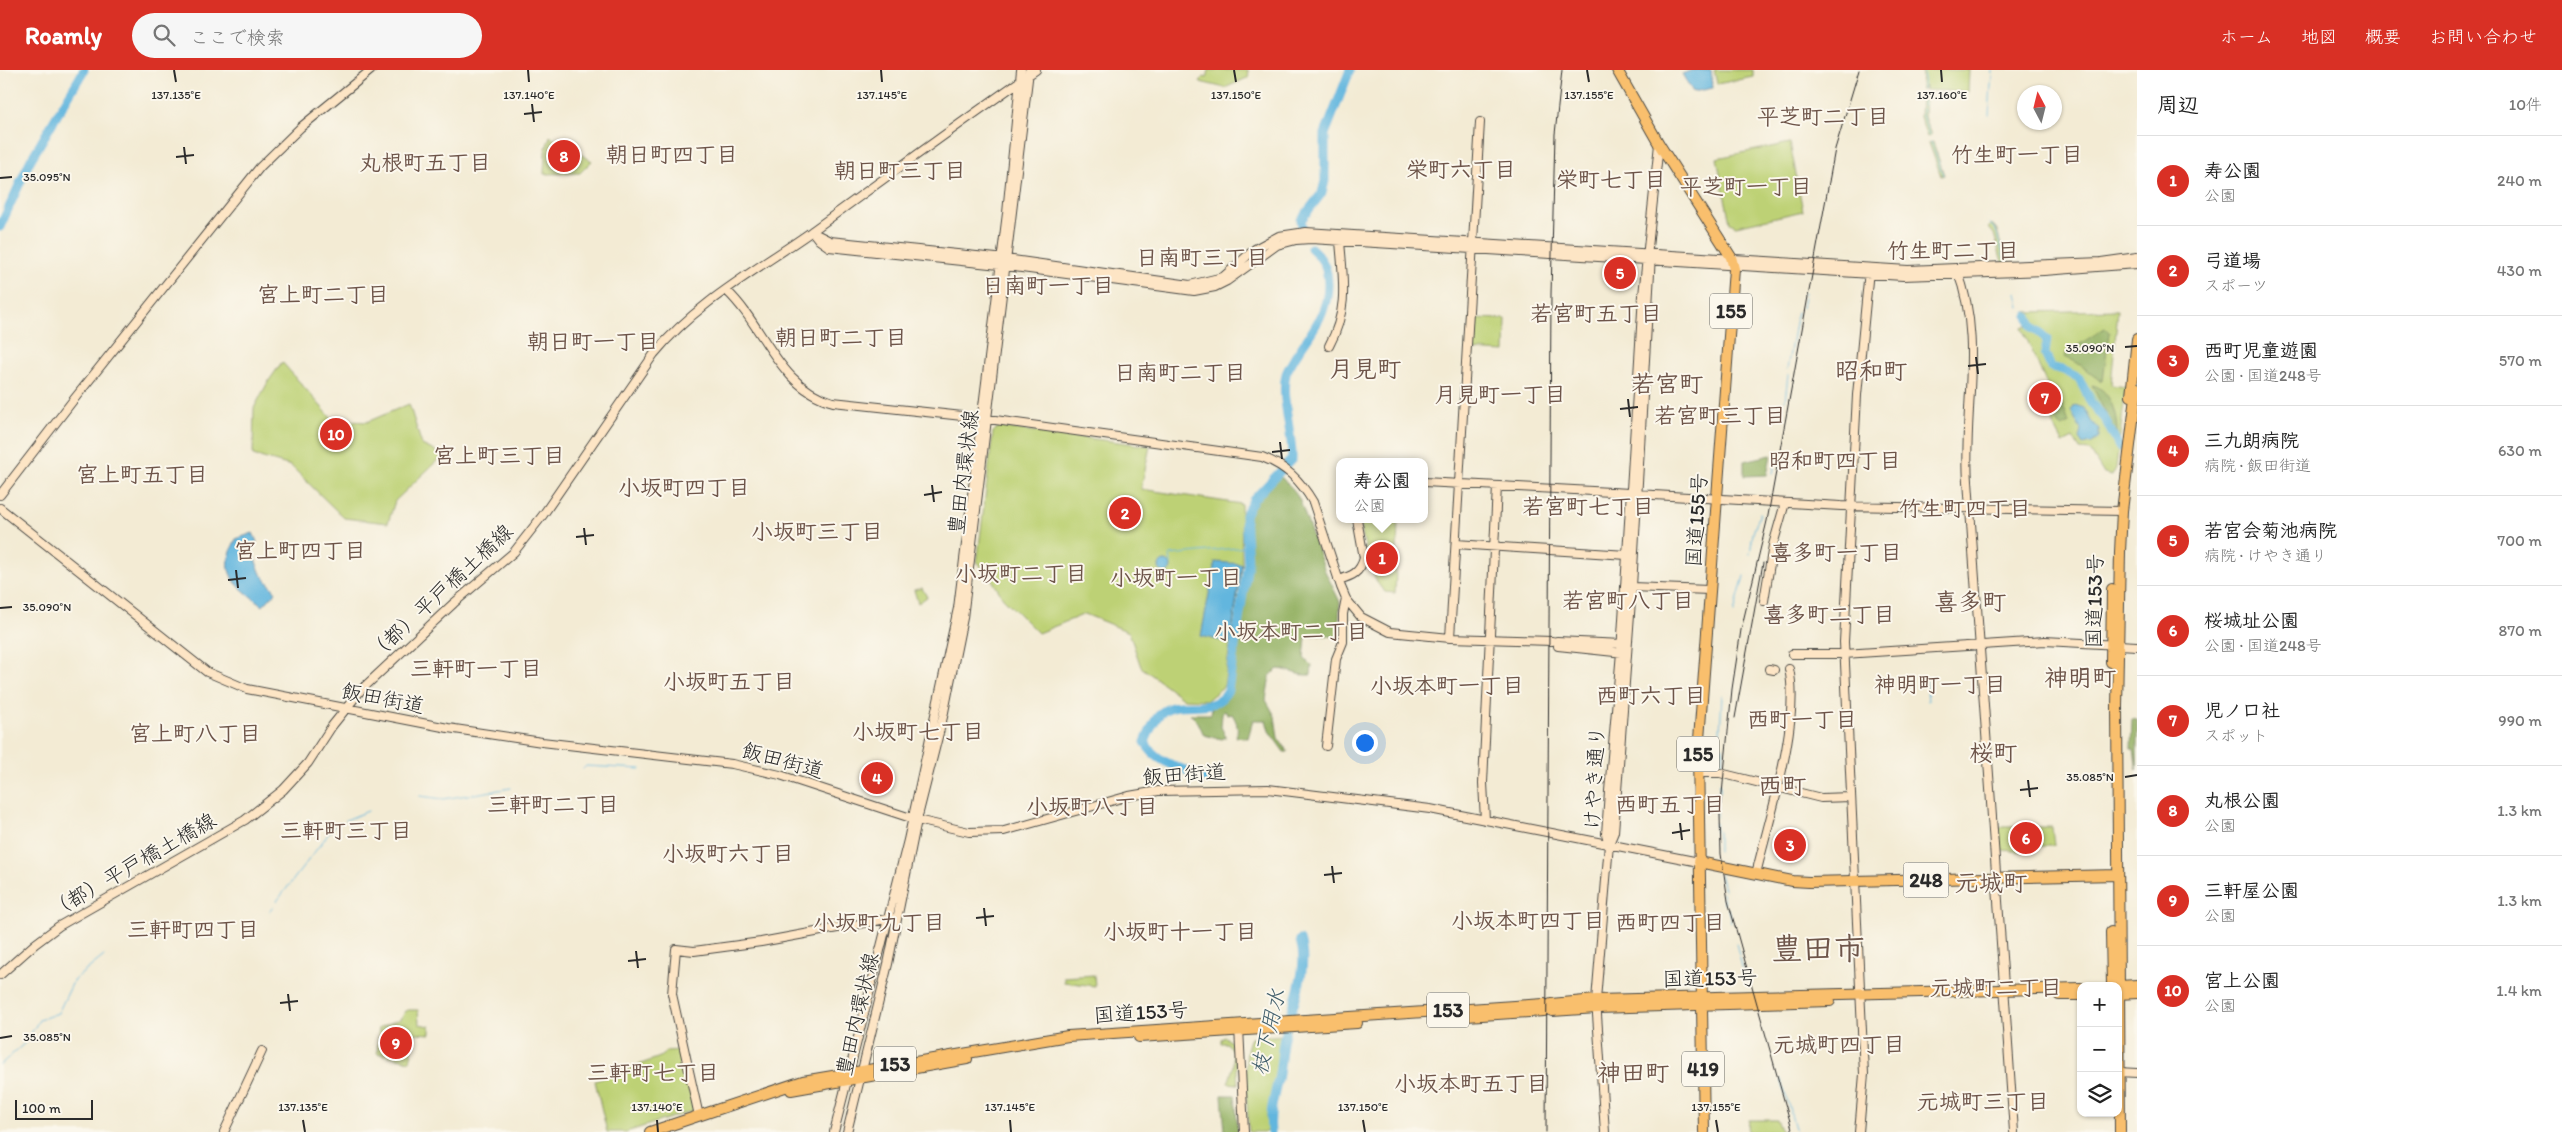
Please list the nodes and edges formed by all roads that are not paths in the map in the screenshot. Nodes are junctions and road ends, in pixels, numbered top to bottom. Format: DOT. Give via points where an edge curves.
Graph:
graph roads {
  1 [pos="371,70"];
  2 [pos="1022,70"];
  3 [pos="1618,70"];
  4 [pos="1029,73"];
  5 [pos="1480,122"];
  6 [pos="1658,144"];
  7 [pos="812,231"];
  8 [pos="1340,241"];
  9 [pos="1473,245"];
  10 [pos="1648,254"];
  11 [pos="2137,257"];
  12 [pos="1732,261"];
  13 [pos="1003,262"];
  14 [pos="2137,264"];
  15 [pos="1869,271"];
  16 [pos="1958,272"];
  17 [pos="727,291"];
  18 [pos="2137,340"];
  19 [pos="1329,346"];
  20 [pos="2135,391"];
  21 [pos="984,418"];
  22 [pos="1428,482"];
  23 [pos="1459,484"];
  24 [pos="1497,486"];
  25 [pos="1634,494"];
  26 [pos="0,495"];
  27 [pos="1717,499"];
  28 [pos="1785,504"];
  29 [pos="1850,506"];
  30 [pos="0,508"];
  31 [pos="1971,509"];
  32 [pos="2119,511"];
  33 [pos="1359,523"];
  34 [pos="1456,544"];
  35 [pos="1494,547"];
  36 [pos="1627,555"];
  37 [pos="1338,580"];
  38 [pos="1632,586"];
  39 [pos="1709,590"];
  40 [pos="1346,599"];
  41 [pos="1764,601"];
  42 [pos="1450,638"];
  43 [pos="1489,640"];
  44 [pos="1981,644"];
  45 [pos="2115,645"];
  46 [pos="2137,646"];
  47 [pos="1624,648"];
  48 [pos="1792,654"];
  49 [pos="1844,654"];
  50 [pos="1789,669"];
  51 [pos="344,708"];
  52 [pos="1326,746"];
  53 [pos="1698,773"];
  54 [pos="1777,788"];
  55 [pos="1851,797"];
  56 [pos="915,819"];
  57 [pos="1485,820"];
  58 [pos="1608,844"];
  59 [pos="1699,862"];
  60 [pos="1756,874"];
  61 [pos="2114,874"];
  62 [pos="1997,878"];
  63 [pos="1855,882"];
  64 [pos="896,917"];
  65 [pos="887,919"];
  66 [pos="0,975"];
  67 [pos="2118,982"];
  68 [pos="2137,985"];
  69 [pos="2077,988"];
  70 [pos="2122,988"];
  71 [pos="2122,990"];
  72 [pos="2004,993"];
  73 [pos="2137,993"];
  74 [pos="2077,995"];
  75 [pos="1859,996"];
  76 [pos="1701,1001"];
  77 [pos="1596,1004"];
  78 [pos="1239,1028"];
  79 [pos="262,1051"];
  80 [pos="2122,1072"];
  81 [pos="862,1074"];
  82 [pos="2137,1074"];
  83 [pos="850,1077"];
  84 [pos="699,1116"];
  85 [pos="2113,1117"];
  86 [pos="2120,1117"];
  87 [pos="227,1131"];
  88 [pos="650,1132"];
  89 [pos="834,1132"];
  90 [pos="847,1132"];
  91 [pos="1244,1132"];
  92 [pos="1605,1132"];
  93 [pos="1704,1132"];
  94 [pos="1859,1132"];
  95 [pos="2014,1132"];
  96 [pos="2114,1132"];
  97 [pos="2120,1132"];
  1 -- 26 [label="street" via="301,127 260,167"];
  2 -- 4 [label="street, 豊田内環状線"];
  3 -- 6 [label="highway"];
  4 -- 7 [label="street, （都）平戸橋土橋線"];
  4 -- 13 [label="street, 豊田内環状線"];
  5 -- 9 [label="street"];
  6 -- 10 [label="street"];
  6 -- 12 [label="highway"];
  7 -- 13 [label="street" via="830,241"];
  7 -- 17 [label="street, （都）平戸橋土橋線"];
  8 -- 9 [label="street"];
  8 -- 13 [label="street" via="1311,239 1283,242 1227,281 1194,291"];
  8 -- 19 [label="street" via="1343,311"];
  9 -- 10 [label="street"];
  9 -- 13 [label="street" via="1295,233 1267,242 1222,277 1190,284"];
  9 -- 23 [label="street"];
  10 -- 12 [label="street"];
  10 -- 25 [label="street"];
  11 -- 16 [label="street"];
  12 -- 15 [label="street"];
  12 -- 27 [label="highway, 国道155号 / 155"];
  13 -- 21 [label="street, 豊田内環状線"];
  14 -- 16 [label="street"];
  15 -- 16 [label="street"];
  15 -- 29 [label="street"];
  16 -- 31 [label="street" via="1972,337 1968,460"];
  17 -- 21 [label="street" via="790,377 812,395 833,402"];
  17 -- 51 [label="street, （都）平戸橋土橋線" via="694,313 659,348 543,515 509,558 454,603"];
  18 -- 20 [label="highway, 国道153号"];
  20 -- 32 [label="highway, 国道153号"];
  21 -- 37 [label="street" via="1262,457 1284,468 1306,490 1313,502"];
  21 -- 56 [label="street, 豊田内環状線" via="958,608"];
  22 -- 23 [label="street"];
  23 -- 24 [label="street"];
  23 -- 34 [label="street"];
  24 -- 25 [label="street"];
  24 -- 35 [label="street"];
  25 -- 27 [label="street"];
  25 -- 36 [label="street, けやき通り"];
  25 -- 38 [label="street, けやき通り"];
  27 -- 28 [label="street"];
  27 -- 39 [label="highway, 国道155号 / 155"];
  28 -- 29 [label="street"];
  28 -- 41 [label="street" via="1773,546"];
  29 -- 31 [label="street"];
  29 -- 49 [label="street"];
  30 -- 51 [label="street, 飯田街道" via="207,672 247,689"];
  31 -- 32 [label="street"];
  31 -- 44 [label="street"];
  32 -- 45 [label="highway, 国道153号"];
  33 -- 37 [label="street" via="1362,564 1356,574"];
  34 -- 35 [label="street"];
  34 -- 42 [label="street"];
  35 -- 36 [label="street"];
  35 -- 43 [label="street"];
  36 -- 47 [label="street, けやき通り"];
  37 -- 40 [label="street"];
  38 -- 39 [label="street"];
  38 -- 47 [label="street, けやき通り"];
  39 -- 53 [label="highway, 国道155号 / 155"];
  40 -- 42 [label="street" via="1361,617 1380,628 1407,635"];
  40 -- 52 [label="street" via="1343,642 1336,659"];
  42 -- 43 [label="street"];
  43 -- 47 [label="street"];
  43 -- 57 [label="street" via="1483,783"];
  44 -- 45 [label="street" via="2045,641"];
  44 -- 49 [label="street"];
  44 -- 62 [label="street"];
  45 -- 46 [label="street"];
  45 -- 61 [label="highway, 国道153号"];
  47 -- 58 [label="street, けやき通り" via="1609,791"];
  48 -- 49 [label="street"];
  49 -- 55 [label="street"];
  50 -- 54 [label="street" via="1793,688 1787,742"];
  51 -- 56 [label="street, 飯田街道" via="542,742 732,764 780,775"];
  51 -- 66 [label="street, （都）平戸橋土橋線" via="308,762 266,805 59,926"];
  53 -- 54 [label="street" via="1720,773"];
  53 -- 59 [label="highway, 国道155号 / 155"];
  54 -- 55 [label="street" via="1821,798"];
  54 -- 60 [label="street"];
  55 -- 63 [label="street"];
  56 -- 57 [label="street, 飯田街道" via="969,832 992,832 1025,826 1129,796 1158,791 1238,788 1421,808"];
  56 -- 64 [label="street, 豊田内環状線"];
  56 -- 65 [label="street, 豊田内環状線"];
  57 -- 58 [label="street, 飯田街道"];
  58 -- 59 [label="street, 飯田街道"];
  58 -- 77 [label="street, けやき通り"];
  59 -- 60 [label="highway, 248"];
  59 -- 76 [label="highway, 国道155号 / 155"];
  60 -- 63 [label="highway, 248" via="1792,881"];
  61 -- 62 [label="highway, 248"];
  61 -- 67 [label="highway, 国道153号"];
  62 -- 63 [label="highway, 248"];
  62 -- 72 [label="street"];
  63 -- 75 [label="street"];
  64 -- 65 [label="street"];
  64 -- 81 [label="street, 豊田内環状線"];
  65 -- 83 [label="street, 豊田内環状線"];
  65 -- 84 [label="street" via="761,942 694,951 676,949 672,994"];
  68 -- 70 [label="highway"];
  69 -- 72 [label="highway, 国道153号 / 153"];
  71 -- 73 [label="highway"];
  72 -- 74 [label="highway, 国道153号 / 153"];
  72 -- 75 [label="highway, 国道153号 / 153"];
  72 -- 95 [label="street"];
  75 -- 76 [label="highway, 国道153号 / 153"];
  75 -- 94 [label="street" via="1864,1074"];
  76 -- 77 [label="highway, 国道153号 / 153"];
  76 -- 93 [label="highway, 419"];
  77 -- 78 [label="highway, 国道153号 / 153"];
  77 -- 92 [label="street, けやき通り"];
  78 -- 81 [label="highway, 国道153号 / 153" via="1068,1036"];
  78 -- 91 [label="street"];
  79 -- 87 [label="street"];
  80 -- 82 [label="street"];
  81 -- 83 [label="highway, 国道153号 / 153"];
  81 -- 90 [label="street, 豊田内環状線"];
  83 -- 84 [label="highway, 国道153号 / 153" via="803,1081"];
  83 -- 89 [label="street, 豊田内環状線"];
  84 -- 88 [label="highway, 国道153号 / 153"];
  85 -- 96 [label="highway"];
  86 -- 97 [label="highway, 国道153号"];
}
